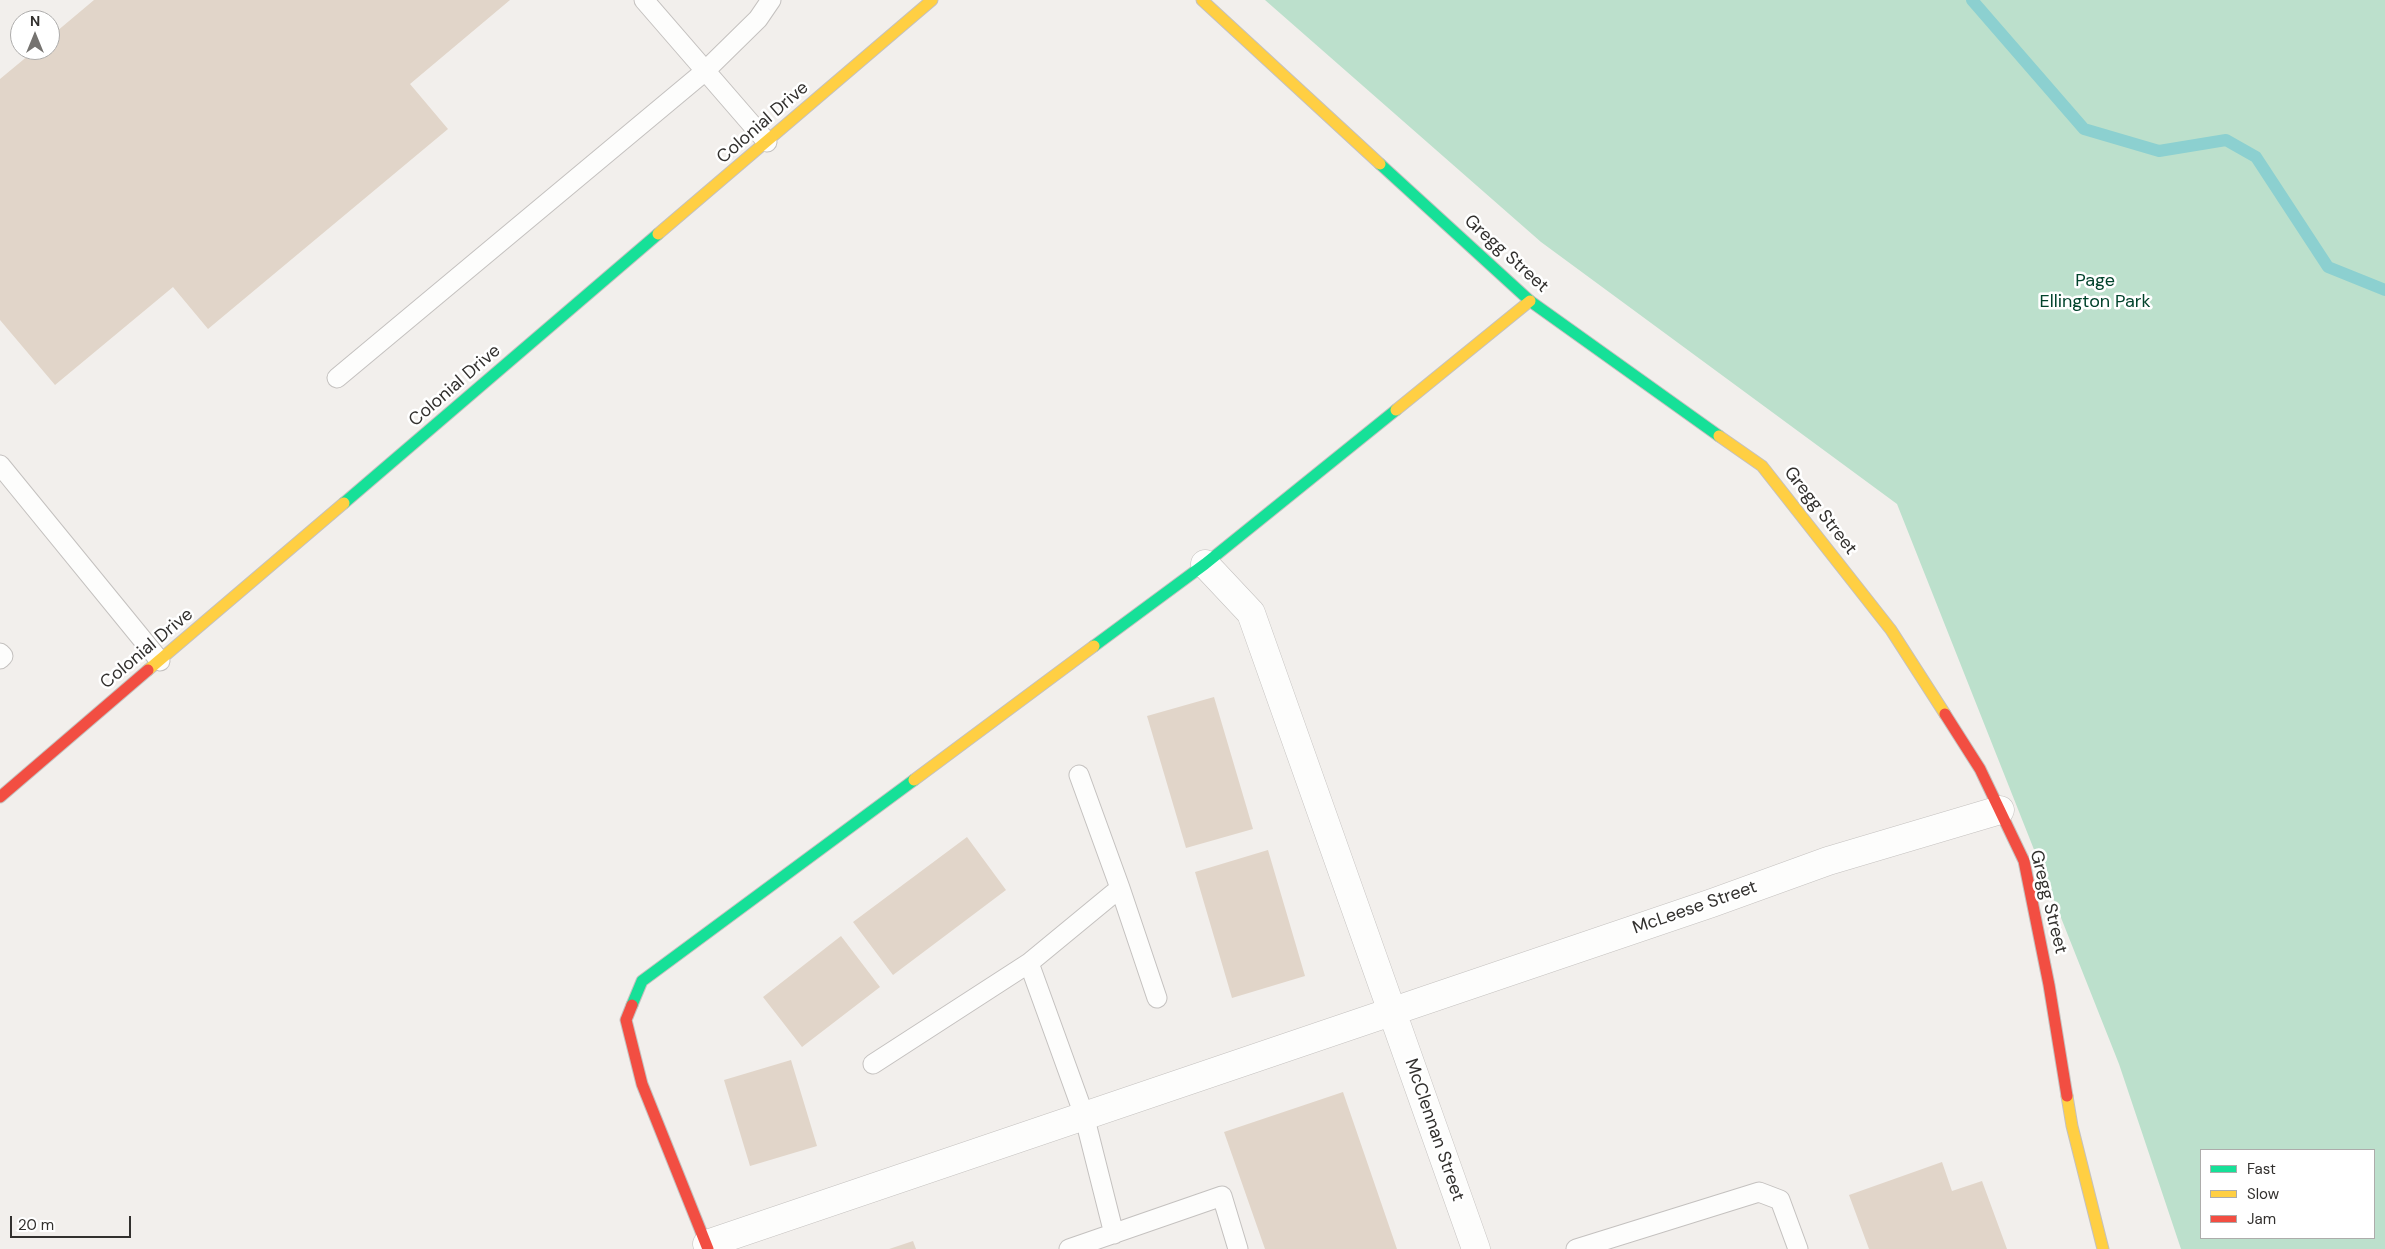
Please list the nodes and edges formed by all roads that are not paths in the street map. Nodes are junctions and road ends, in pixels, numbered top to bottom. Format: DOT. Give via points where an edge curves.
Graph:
graph roads {
  1 [pos="644,0"];
  2 [pos="771,0"];
  3 [pos="932,0"];
  4 [pos="1202,0"];
  5 [pos="704,72"];
  6 [pos="767,142"];
  7 [pos="1530,301"];
  8 [pos="337,378"];
  9 [pos="0,465"];
  10 [pos="1205,564"];
  11 [pos="0,653"];
  12 [pos="0,659"];
  13 [pos="160,661"];
  14 [pos="1079,775"];
  15 [pos="0,797"];
  16 [pos="2000,810"];
  17 [pos="1120,888"];
  18 [pos="1030,963"];
  19 [pos="1157,998"];
  20 [pos="1392,1010"];
  21 [pos="873,1064"];
  22 [pos="1084,1115"];
  23 [pos="1114,1234"];
  24 [pos="708,1246"];
  25 [pos="1069,1249"];
  26 [pos="1238,1249"];
  27 [pos="1476,1249"];
  28 [pos="1576,1249"];
  29 [pos="1798,1249"];
  30 [pos="2102,1249"];
  1 -- 5 [label="lane"];
  2 -- 5 [label="lane" via="758,19"];
  3 -- 6 [label="street, Colonial Drive"];
  4 -- 7 [label="street, Gregg Street"];
  5 -- 6 [label="lane"];
  5 -- 8 [label="lane"];
  6 -- 13 [label="street, Colonial Drive"];
  7 -- 10 [label="street"];
  7 -- 16 [label="street, Gregg Street" via="1762,466 1891,630 1980,769"];
  9 -- 13 [label="lane"];
  10 -- 20 [label="street, McClennan Street" via="1251,613"];
  10 -- 24 [label="street" via="642,982 626,1020 639,1075"];
  11 -- 12 [label="lane" via="3,656"];
  13 -- 15 [label="street, Colonial Drive"];
  14 -- 17 [label="lane"];
  16 -- 20 [label="street, McLeese Street" via="1828,861"];
  16 -- 30 [label="street, Gregg Street" via="2024,861 2072,1126"];
  17 -- 18 [label="lane"];
  17 -- 19 [label="lane"];
  18 -- 21 [label="lane"];
  18 -- 22 [label="lane"];
  20 -- 22 [label="street, McLeese Street"];
  20 -- 27 [label="street, McClennan Street"];
  22 -- 23 [label="lane"];
  22 -- 24 [label="street, McLeese Street"];
  23 -- 25 [label="lane"];
  23 -- 26 [label="lane" via="1222,1196"];
  28 -- 29 [label="lane" via="1759,1192 1780,1200"];
}
